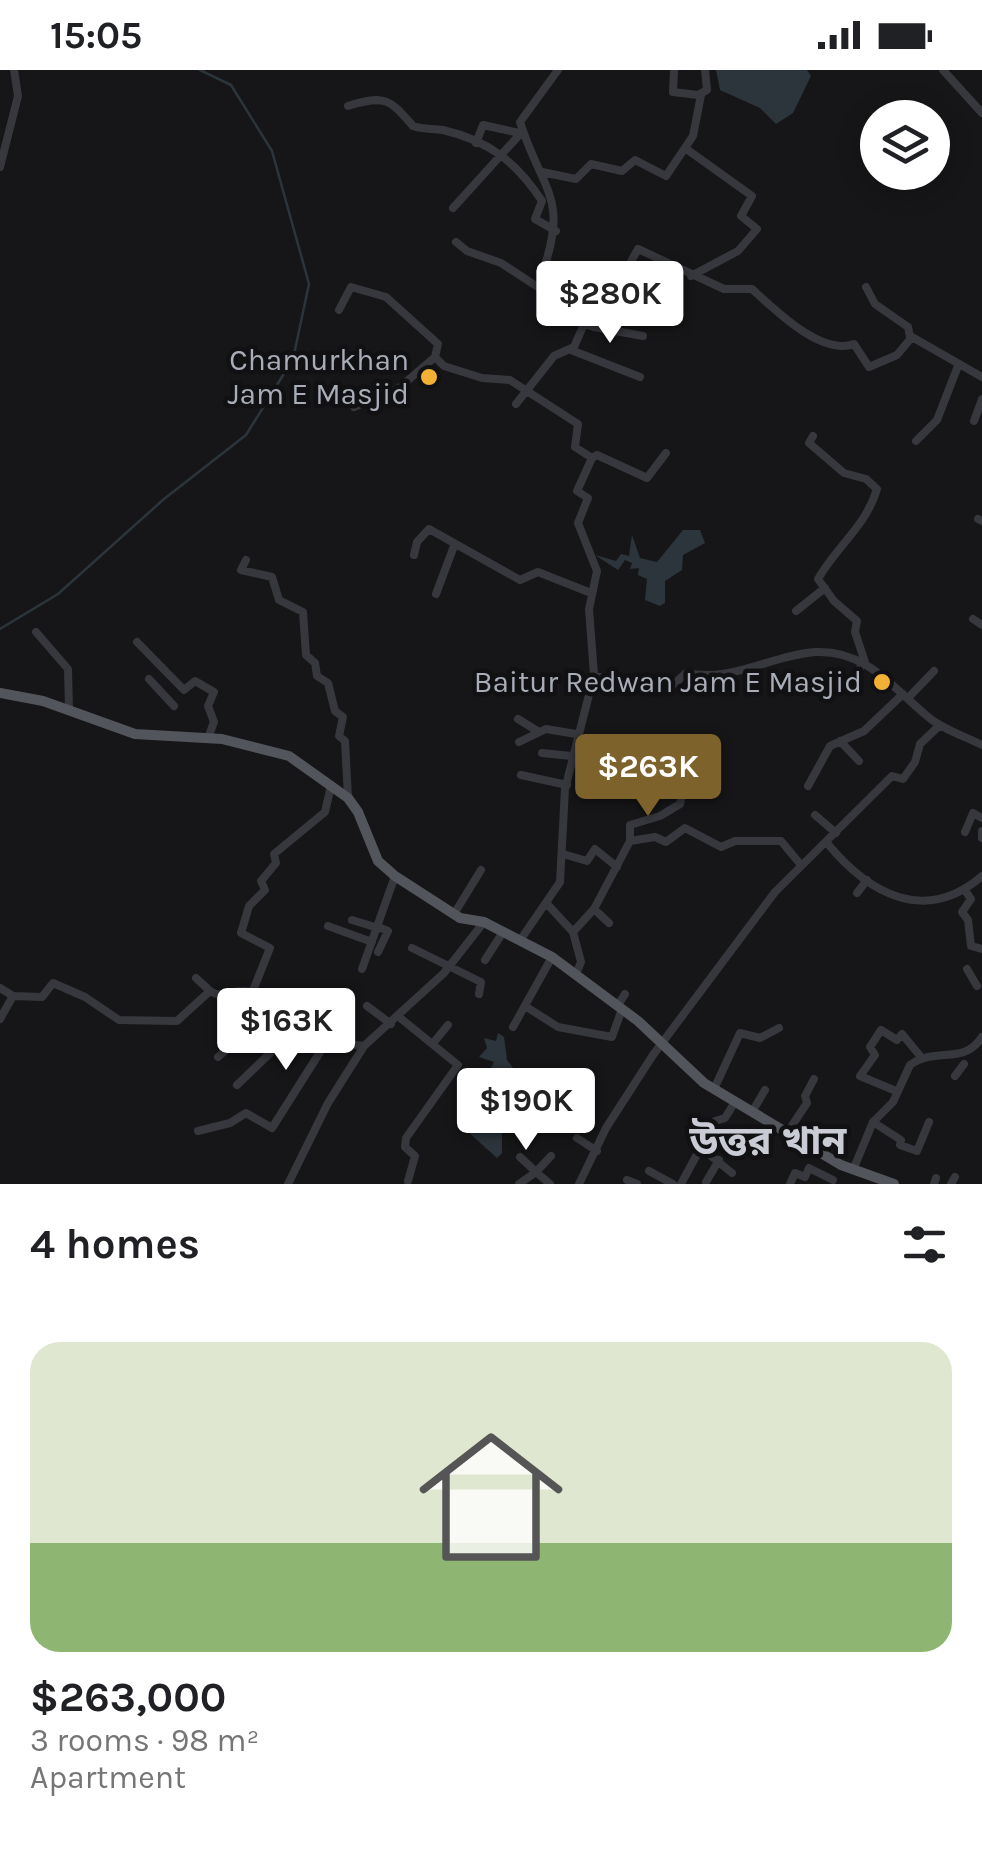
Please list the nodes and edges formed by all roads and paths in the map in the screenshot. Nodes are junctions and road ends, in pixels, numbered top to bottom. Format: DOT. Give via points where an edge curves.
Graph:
graph roads {
  1 [pos="14,70"];
  2 [pos="558,70"];
  3 [pos="674,70"];
  4 [pos="705,70"];
  5 [pos="943,70"];
  6 [pos="701,95"];
  7 [pos="348,106"];
  8 [pos="982,113"];
  9 [pos="522,134"];
  10 [pos="476,142"];
  11 [pos="686,148"];
  12 [pos="501,153"];
  13 [pos="0,166"];
  14 [pos="542,172"];
  15 [pos="454,208"];
  16 [pos="556,231"];
  17 [pos="456,242"];
  18 [pos="691,276"];
  19 [pos="866,287"];
  20 [pos="550,294"];
  21 [pos="340,310"];
  22 [pos="584,324"];
  23 [pos="594,326"];
  24 [pos="642,336"];
  25 [pos="910,338"];
  26 [pos="571,350"];
  27 [pos="434,358"];
  28 [pos="958,366"];
  29 [pos="640,377"];
  30 [pos="982,377"];
  31 [pos="526,390"];
  32 [pos="982,399"];
  33 [pos="516,404"];
  34 [pos="354,407"];
  35 [pos="974,422"];
  36 [pos="813,436"];
  37 [pos="916,441"];
  38 [pos="666,453"];
  39 [pos="592,458"];
  40 [pos="454,546"];
  41 [pos="414,555"];
  42 [pos="246,560"];
  43 [pos="824,588"];
  44 [pos="590,593"];
  45 [pos="436,594"];
  46 [pos="796,611"];
  47 [pos="972,619"];
  48 [pos="982,625"];
  49 [pos="36,632"];
  50 [pos="136,642"];
  51 [pos="864,661"];
  52 [pos="161,667"];
  53 [pos="934,671"];
  54 [pos="594,675"];
  55 [pos="852,692"];
  56 [pos="0,693"];
  57 [pos="906,696"];
  58 [pos="174,706"];
  59 [pos="70,710"];
  60 [pos="518,719"];
  61 [pos="940,725"];
  62 [pos="539,732"];
  63 [pos="576,734"];
  64 [pos="208,738"];
  65 [pos="840,741"];
  66 [pos="519,742"];
  67 [pos="982,745"];
  68 [pos="542,753"];
  69 [pos="571,756"];
  70 [pos="858,761"];
  71 [pos="689,767"];
  72 [pos="521,774"];
  73 [pos="566,785"];
  74 [pos="808,786"];
  75 [pos="330,790"];
  76 [pos="348,798"];
  77 [pos="815,815"];
  78 [pos="982,818"];
  79 [pos="965,832"];
  80 [pos="836,833"];
  81 [pos="630,841"];
  82 [pos="826,844"];
  83 [pos="563,854"];
  84 [pos="800,865"];
  85 [pos="618,867"];
  86 [pos="481,870"];
  87 [pos="395,876"];
  88 [pos="982,876"];
  89 [pos="866,880"];
  90 [pos="964,889"];
  91 [pos="857,894"];
  92 [pos="548,904"];
  93 [pos="594,909"];
  94 [pos="382,914"];
  95 [pos="454,914"];
  96 [pos="394,918"];
  97 [pos="352,920"];
  98 [pos="484,922"];
  99 [pos="609,923"];
  100 [pos="328,926"];
  101 [pos="378,928"];
  102 [pos="502,932"];
  103 [pos="572,932"];
  104 [pos="521,939"];
  105 [pos="372,942"];
  106 [pos="412,948"];
  107 [pos="982,950"];
  108 [pos="734,951"];
  109 [pos="378,952"];
  110 [pos="552,957"];
  111 [pos="746,959"];
  112 [pos="485,960"];
  113 [pos="452,964"];
  114 [pos="968,968"];
  115 [pos="362,969"];
  116 [pos="576,974"];
  117 [pos="196,978"];
  118 [pos="979,986"];
  119 [pos="0,988"];
  120 [pos="210,992"];
  121 [pos="252,992"];
  122 [pos="479,994"];
  123 [pos="624,994"];
  124 [pos="13,996"];
  125 [pos="367,1006"];
  126 [pos="525,1006"];
  127 [pos="620,1007"];
  128 [pos="276,1008"];
  129 [pos="646,1009"];
  130 [pos="0,1019"];
  131 [pos="395,1020"];
  132 [pos="638,1021"];
  133 [pos="448,1025"];
  134 [pos="513,1027"];
  135 [pos="778,1028"];
  136 [pos="292,1032"];
  137 [pos="982,1037"];
  138 [pos="327,1041"];
  139 [pos="434,1042"];
  140 [pos="662,1043"];
  141 [pos="364,1046"];
  142 [pos="218,1057"];
  143 [pos="921,1057"];
  144 [pos="962,1062"];
  145 [pos="954,1076"];
  146 [pos="814,1079"];
  147 [pos="237,1085"];
  148 [pos="714,1089"];
  149 [pos="765,1090"];
  150 [pos="896,1091"];
  151 [pos="735,1102"];
  152 [pos="752,1112"];
  153 [pos="873,1122"];
  154 [pos="929,1122"];
  155 [pos="198,1131"];
  156 [pos="786,1134"];
  157 [pos="577,1138"];
  158 [pos="701,1148"];
  159 [pos="597,1151"];
  160 [pos="550,1156"];
  161 [pos="520,1157"];
  162 [pos="719,1160"];
  163 [pos="842,1165"];
  164 [pos="853,1170"];
  165 [pos="535,1171"];
  166 [pos="649,1171"];
  167 [pos="732,1173"];
  168 [pos="627,1180"];
  169 [pos="408,1181"];
  170 [pos="706,1182"];
  171 [pos="832,1182"];
  172 [pos="879,1182"];
  173 [pos="288,1184"];
  174 [pos="519,1184"];
  175 [pos="550,1184"];
  176 [pos="581,1184"];
  177 [pos="637,1184"];
  178 [pos="677,1184"];
  179 [pos="790,1184"];
  180 [pos="894,1184"];
  1 -- 13 [label="street" via="18,96"];
  2 -- 9 [label="street" via="522,116"];
  3 -- 6 [label="street" via="673,92"];
  4 -- 6 [label="street" via="707,90"];
  5 -- 8 [label="street"];
  6 -- 11 [label="street"];
  7 -- 10 [label="street" via="383,100 398,106 413,126"];
  9 -- 10 [label="street" via="484,125"];
  9 -- 12 [label="street"];
  9 -- 14 [label="street"];
  10 -- 12 [label="street"];
  11 -- 14 [label="street" via="666,176 636,160 622,171 595,163 576,179"];
  11 -- 18 [label="street" via="752,196 741,216 757,229 738,251"];
  12 -- 15 [label="street"];
  12 -- 16 [label="street" via="542,201 534,219"];
  14 -- 16 [label="street" via="555,202"];
  16 -- 20 [label="street" via="542,275 553,287"];
  17 -- 20 [label="street"];
  18 -- 23 [label="street" via="636,249"];
  18 -- 25 [label="street" via="724,289 752,290 793,328 838,348 854,344 869,367 897,355"];
  19 -- 25 [label="street" via="875,304 908,328"];
  20 -- 22 [label="street"];
  21 -- 27 [label="street" via="350,288 386,297 438,344"];
  22 -- 23 [label="street"];
  22 -- 26 [label="street"];
  23 -- 24 [label="street"];
  25 -- 28 [label="street"];
  26 -- 29 [label="street"];
  26 -- 31 [label="street" via="560,350"];
  27 -- 31 [label="street" via="452,370 510,380"];
  27 -- 34 [label="street" via="398,388"];
  28 -- 30 [label="street"];
  28 -- 37 [label="street" via="937,420"];
  31 -- 33 [label="street"];
  31 -- 39 [label="street" via="578,424 575,447"];
  32 -- 35 [label="street"];
  36 -- 43 [label="street" via="809,444 840,470 878,489 864,520 819,576"];
  38 -- 39 [label="street" via="647,478"];
  39 -- 44 [label="street" via="577,491 588,498 578,522 596,568"];
  40 -- 41 [label="street" via="426,529"];
  40 -- 44 [label="street" via="520,580 538,572"];
  40 -- 45 [label="street"];
  42 -- 76 [label="street" via="241,570 272,577 278,600 303,612 306,655 343,717 339,736 345,741"];
  43 -- 46 [label="street"];
  43 -- 51 [label="street" via="857,620"];
  44 -- 54 [label="street"];
  47 -- 48 [label="street"];
  49 -- 59 [label="street" via="68,669"];
  50 -- 52 [label="street"];
  51 -- 54 [label="street" via="799,654 726,674 686,673 669,690"];
  51 -- 55 [label="street"];
  51 -- 57 [label="street"];
  52 -- 58 [label="street" via="146,676"];
  52 -- 64 [label="street" via="186,691 196,681 214,692"];
  53 -- 57 [label="street"];
  54 -- 63 [label="street"];
  56 -- 59 [label="main road"];
  57 -- 61 [label="street"];
  57 -- 65 [label="street" via="864,731"];
  59 -- 64 [label="main road" via="135,734"];
  60 -- 62 [label="street"];
  61 -- 67 [label="street"];
  61 -- 80 [label="street" via="920,744 904,779 892,776"];
  62 -- 63 [label="street"];
  62 -- 66 [label="street"];
  63 -- 69 [label="street"];
  64 -- 75 [label="main road" via="279,752"];
  65 -- 70 [label="street"];
  65 -- 74 [label="street" via="819,761"];
  68 -- 69 [label="street"];
  69 -- 73 [label="street"];
  71 -- 81 [label="street" via="684,800 630,825"];
  72 -- 73 [label="street"];
  73 -- 83 [label="street"];
  75 -- 76 [label="main road"];
  75 -- 121 [label="street" via="325,812 274,854 276,862 261,881 265,890 249,906 241,933 270,948"];
  76 -- 87 [label="main road" via="378,861"];
  77 -- 80 [label="street"];
  78 -- 79 [label="street" via="973,813"];
  80 -- 82 [label="street"];
  81 -- 84 [label="street" via="666,842 685,828 721,847 780,840"];
  81 -- 85 [label="street"];
  82 -- 84 [label="street"];
  82 -- 89 [label="street"];
  83 -- 85 [label="street" via="587,861 595,849"];
  83 -- 92 [label="street" via="560,882"];
  84 -- 108 [label="street"];
  85 -- 93 [label="street"];
  86 -- 95 [label="street"];
  87 -- 94 [label="street"];
  87 -- 95 [label="main road"];
  88 -- 90 [label="street"];
  89 -- 90 [label="street" via="918,904"];
  89 -- 91 [label="street"];
  90 -- 107 [label="street" via="971,899 962,912 971,946"];
  92 -- 103 [label="street"];
  92 -- 104 [label="street"];
  93 -- 99 [label="street"];
  93 -- 103 [label="street"];
  94 -- 96 [label="street"];
  94 -- 101 [label="street"];
  95 -- 98 [label="main road"];
  97 -- 101 [label="street"];
  98 -- 102 [label="main road"];
  98 -- 113 [label="street"];
  100 -- 105 [label="street"];
  101 -- 105 [label="street"];
  101 -- 109 [label="street" via="388,932"];
  102 -- 104 [label="main road"];
  102 -- 112 [label="street"];
  103 -- 116 [label="street" via="581,962"];
  104 -- 110 [label="main road"];
  105 -- 115 [label="street"];
  106 -- 113 [label="street"];
  108 -- 111 [label="street"];
  108 -- 140 [label="street"];
  110 -- 116 [label="main road"];
  110 -- 126 [label="street"];
  113 -- 122 [label="street" via="482,983"];
  113 -- 131 [label="street"];
  114 -- 118 [label="street"];
  116 -- 127 [label="main road"];
  117 -- 120 [label="street"];
  119 -- 124 [label="street"];
  120 -- 121 [label="street"];
  120 -- 124 [label="street" via="176,1020 118,1020 59,984 42,997"];
  121 -- 128 [label="street"];
  123 -- 127 [label="street"];
  124 -- 130 [label="street"];
  125 -- 131 [label="street"];
  126 -- 127 [label="street" via="558,1027 611,1042"];
  126 -- 134 [label="street"];
  127 -- 132 [label="main road"];
  128 -- 136 [label="street"];
  128 -- 142 [label="street"];
  129 -- 132 [label="street"];
  131 -- 139 [label="street"];
  131 -- 141 [label="street"];
  132 -- 140 [label="main road"];
  133 -- 139 [label="street"];
  135 -- 148 [label="street" via="760,1038 740,1033"];
  136 -- 138 [label="street" via="300,1040"];
  136 -- 147 [label="street"];
  137 -- 144 [label="street"];
  138 -- 141 [label="street"];
  138 -- 155 [label="street" via="272,1128 246,1112"];
  139 -- 169 [label="street" via="458,1065 406,1138 415,1156"];
  140 -- 148 [label="main road"];
  140 -- 159 [label="street"];
  141 -- 173 [label="street"];
  143 -- 144 [label="street" via="941,1052"];
  143 -- 150 [label="street"];
  143 -- 150 [label="street" via="908,1038 895,1040 881,1030 860,1076"];
  144 -- 145 [label="street"];
  146 -- 156 [label="street"];
  148 -- 151 [label="main road"];
  149 -- 152 [label="street"];
  150 -- 153 [label="street"];
  151 -- 152 [label="main road"];
  151 -- 158 [label="street"];
  152 -- 156 [label="main road"];
  153 -- 154 [label="street" via="917,1151"];
  153 -- 164 [label="street"];
  156 -- 163 [label="main road"];
  157 -- 159 [label="street"];
  158 -- 162 [label="street"];
  158 -- 178 [label="street"];
  159 -- 176 [label="street"];
  160 -- 165 [label="street"];
  161 -- 165 [label="street"];
  162 -- 167 [label="street"];
  162 -- 170 [label="street"];
  163 -- 164 [label="main road"];
  163 -- 171 [label="street"];
  164 -- 172 [label="main road"];
  165 -- 174 [label="street"];
  165 -- 175 [label="street"];
  166 -- 178 [label="street"];
  168 -- 177 [label="street"];
  171 -- 179 [label="street" via="809,1168 805,1176 795,1172"];
  172 -- 180 [label="main road"];
}
